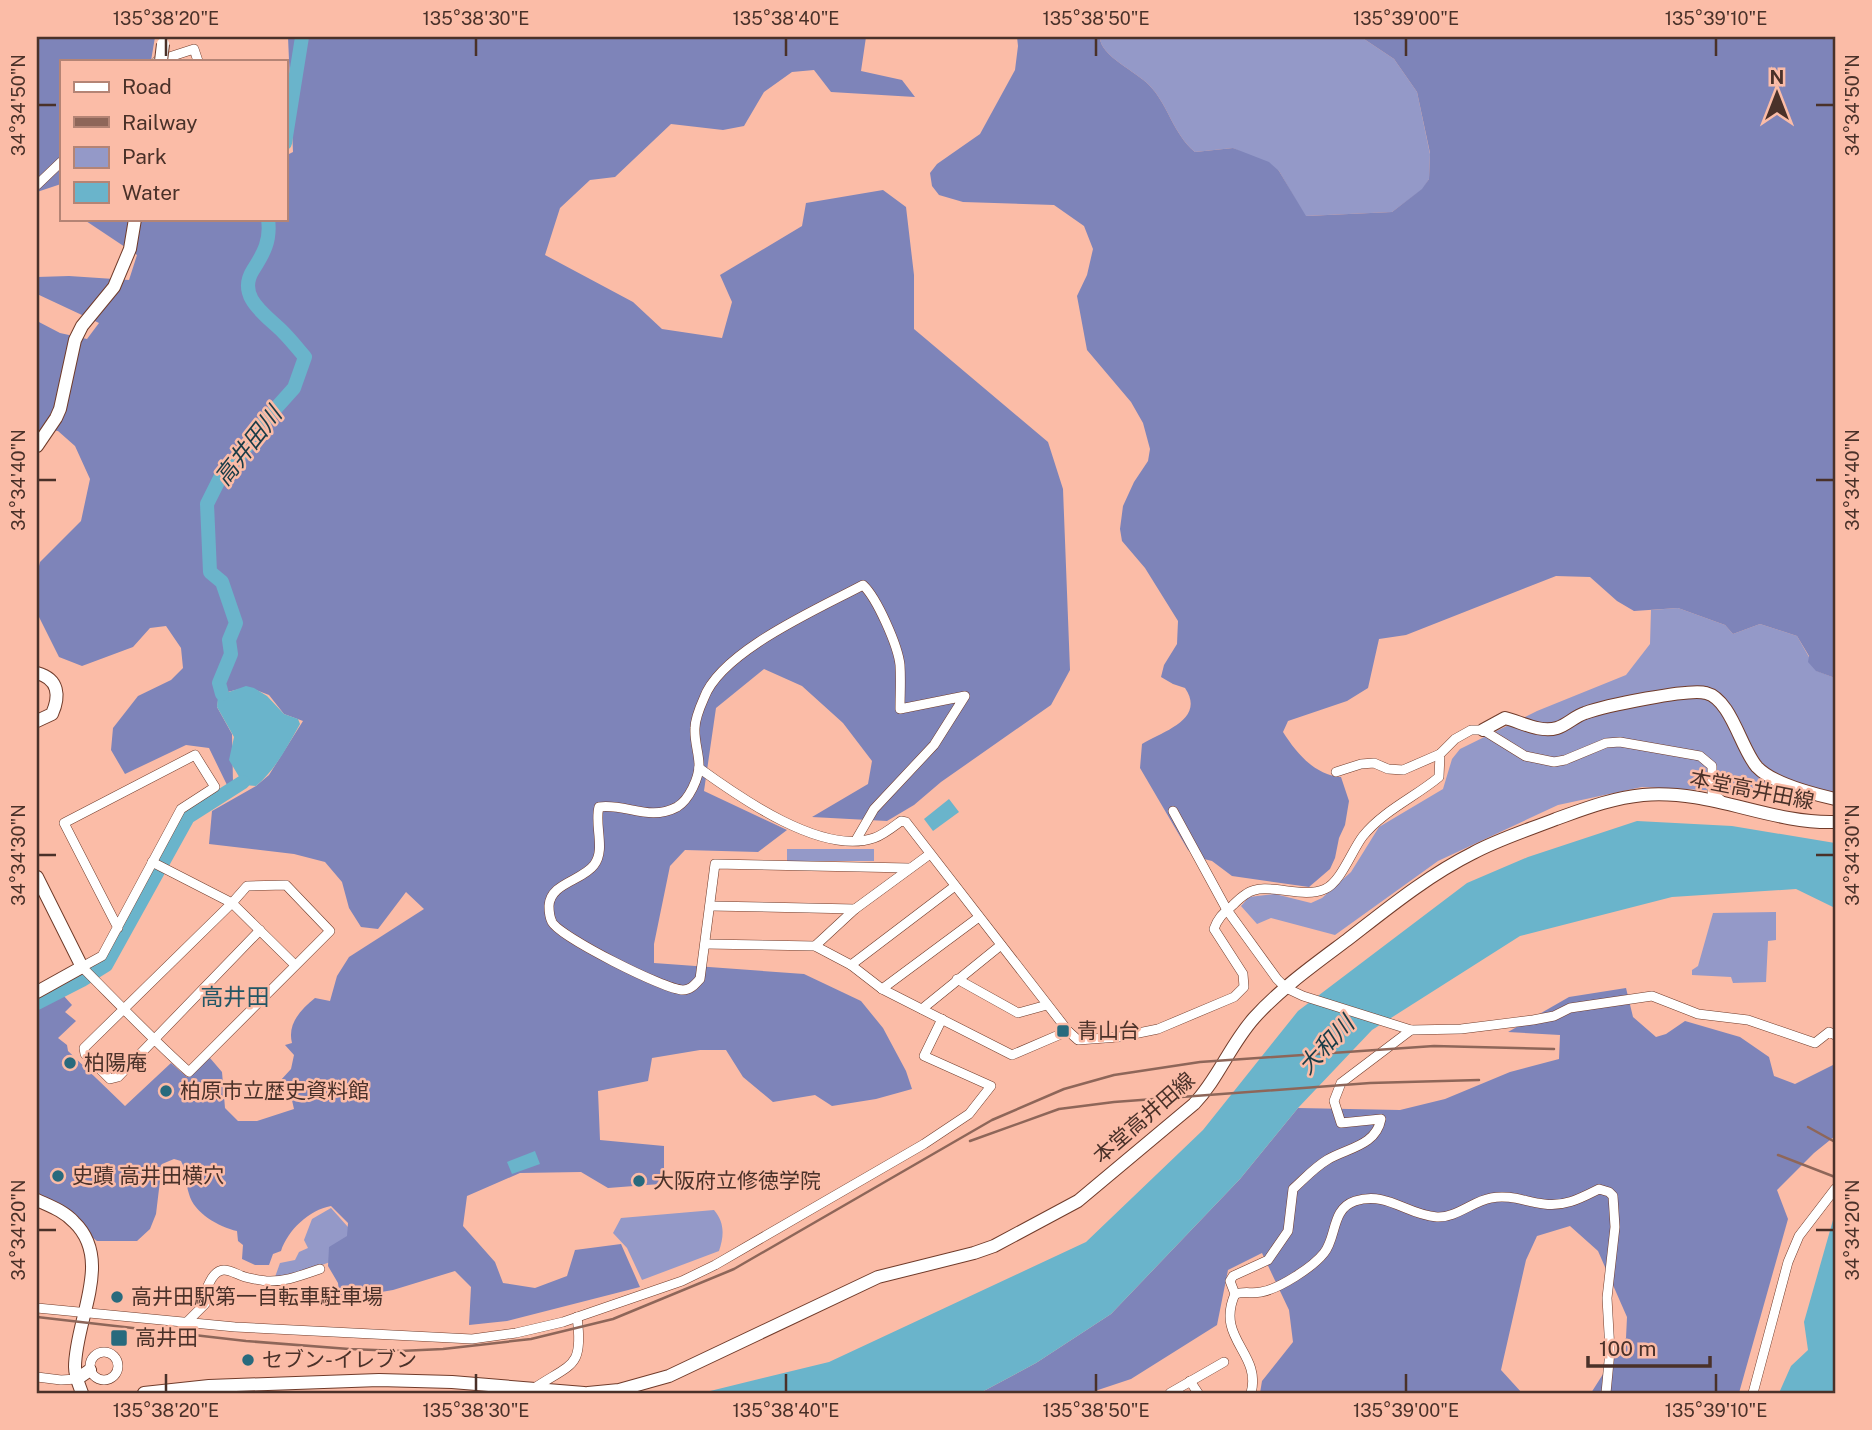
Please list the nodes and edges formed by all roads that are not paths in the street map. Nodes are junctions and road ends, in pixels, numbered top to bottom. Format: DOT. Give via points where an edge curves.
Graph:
graph roads {
  1 [pos="164,40"];
  2 [pos="159,60"];
  3 [pos="162,60"];
  4 [pos="198,60"];
  5 [pos="60,163"];
  6 [pos="37,185"];
  7 [pos="135,220"];
  8 [pos="37,446"];
  9 [pos="37,673"];
  10 [pos="37,721"];
  11 [pos="1483,730"];
  12 [pos="1440,754"];
  13 [pos="699,768"];
  14 [pos="1336,772"];
  15 [pos="1835,799"];
  16 [pos="1722,801"];
  17 [pos="1173,811"];
  18 [pos="1835,822"];
  19 [pos="856,840"];
  20 [pos="930,854"];
  21 [pos="158,864"];
  22 [pos="909,868"];
  23 [pos="38,883"];
  24 [pos="955,886"];
  25 [pos="232,903"];
  26 [pos="709,906"];
  27 [pos="855,909"];
  28 [pos="1227,910"];
  29 [pos="979,917"];
  30 [pos="118,928"];
  31 [pos="260,930"];
  32 [pos="705,944"];
  33 [pos="1001,945"];
  34 [pos="815,946"];
  35 [pos="295,965"];
  36 [pos="851,965"];
  37 [pos="88,973"];
  38 [pos="957,979"];
  39 [pos="1286,988"];
  40 [pos="882,989"];
  41 [pos="37,992"];
  42 [pos="1047,1005"];
  43 [pos="124,1008"];
  44 [pos="922,1009"];
  45 [pos="942,1019"];
  46 [pos="1408,1028"];
  47 [pos="1068,1031"];
  48 [pos="1835,1035"];
  49 [pos="155,1040"];
  50 [pos="1835,1189"];
  51 [pos="37,1199"];
  52 [pos="320,1269"];
  53 [pos="1236,1294"];
  54 [pos="37,1308"];
  55 [pos="83,1313"];
  56 [pos="577,1317"];
  57 [pos="186,1323"];
  58 [pos="1224,1362"];
  59 [pos="90,1370"];
  60 [pos="37,1377"];
  61 [pos="77,1379"];
  62 [pos="1190,1381"];
  63 [pos="533,1389"];
  64 [pos="82,1393"];
  65 [pos="144,1393"];
  66 [pos="586,1393"];
  67 [pos="1170,1393"];
  68 [pos="1198,1393"];
  69 [pos="1251,1393"];
  70 [pos="1606,1393"];
  71 [pos="1753,1393"];
  1 -- 2 [label="main road, bridge"];
  3 -- 4 [label="street" via="194,49"];
  5 -- 6 [label="street"];
  7 -- 8 [label="main road" via="125,261 114,286 79,333 60,409"];
  9 -- 10 [label="main road" via="53,682 58,692 52,714"];
  11 -- 12 [label="street" via="1471,730"];
  11 -- 15 [label="main road" via="1505,718 1556,728 1585,713 1702,692 1719,701 1756,766 1766,775"];
  11 -- 16 [label="street" via="1525,756 1553,762 1620,741 1700,756 1712,766 1712,792"];
  12 -- 14 [label="street" via="1403,770 1374,763"];
  12 -- 28 [label="street" via="1439,777 1375,822 1327,889 1248,892"];
  13 -- 19 [label="street" via="794,828 831,839"];
  13 -- 19 [label="street" via="695,727 711,682 790,622 863,585 900,663 900,709 965,696 934,745 874,809"];
  13 -- 32 [label="street" via="688,796 677,807 647,814 598,807 597,861 558,889 549,908 552,922 561,931 672,988 686,991 700,979"];
  16 -- 18 [label="main road, 本堂高井田線" via="1774,815"];
  16 -- 39 [label="main road, 本堂高井田線" via="1643,795 1599,803 1509,837 1419,885"];
  17 -- 28 [label="street"];
  19 -- 20 [label="street" via="873,838 901,821"];
  20 -- 22 [label="street"];
  20 -- 24 [label="street"];
  21 -- 25 [label="street"];
  21 -- 30 [label="street"];
  21 -- 30 [label="street" via="181,809 215,787 195,755 64,823"];
  22 -- 26 [label="street" via="715,864"];
  22 -- 27 [label="street"];
  23 -- 37 [label="main road"];
  24 -- 29 [label="street"];
  24 -- 36 [label="street"];
  25 -- 31 [label="street"];
  25 -- 35 [label="street" via="247,886 286,885 330,930"];
  25 -- 43 [label="street"];
  26 -- 27 [label="street"];
  26 -- 32 [label="street"];
  27 -- 34 [label="street"];
  28 -- 39 [label="street"];
  28 -- 47 [label="street" via="1214,929 1243,974 1244,987 1234,996 1158,1029 1078,1040"];
  29 -- 33 [label="street"];
  29 -- 40 [label="street"];
  30 -- 37 [label="street"];
  31 -- 35 [label="street"];
  31 -- 49 [label="street"];
  32 -- 34 [label="street"];
  33 -- 38 [label="street"];
  33 -- 42 [label="street"];
  34 -- 36 [label="street"];
  35 -- 49 [label="street" via="189,1072"];
  36 -- 40 [label="street"];
  37 -- 41 [label="main road"];
  37 -- 43 [label="street"];
  38 -- 42 [label="street" via="1018,1013"];
  38 -- 44 [label="street"];
  39 -- 46 [label="street"];
  39 -- 66 [label="main road, 本堂高井田線" via="1235,1042 1209,1089 1078,1201 994,1246 878,1277 668,1376 619,1390"];
  40 -- 44 [label="street"];
  42 -- 47 [label="street"];
  43 -- 49 [label="street"];
  43 -- 49 [label="street" via="84,1048 85,1054 110,1079 118,1077"];
  44 -- 45 [label="street"];
  45 -- 47 [label="street" via="1012,1055"];
  45 -- 56 [label="street" via="923,1056 991,1086 969,1114 715,1265"];
  46 -- 48 [label="street" via="1461,1029 1533,1020 1570,1008 1652,996 1698,1014 1748,1020 1815,1043 1829,1032"];
  46 -- 53 [label="street" via="1342,1083 1334,1101 1341,1124 1381,1119 1380,1126 1364,1143 1326,1160 1293,1188 1288,1231 1268,1260 1233,1276 1230,1281"];
  50 -- 71 [label="street" via="1799,1236 1788,1262"];
  51 -- 55 [label="main road" via="73,1220 92,1251 93,1272"];
  52 -- 57 [label="street" via="287,1280 265,1281 223,1269 205,1290 205,1304"];
  53 -- 69 [label="street" via="1230,1324 1255,1379"];
  53 -- 70 [label="street" via="1278,1287 1312,1264 1325,1253 1342,1209 1351,1202 1371,1197 1440,1217 1491,1198 1569,1204 1599,1189 1613,1196 1615,1227 1607,1298 1610,1351"];
  54 -- 55 [label="street"];
  55 -- 57 [label="street"];
  55 -- 61 [label="main road"];
  56 -- 57 [label="street" via="472,1339"];
  56 -- 63 [label="street" via="579,1355 561,1374"];
  58 -- 62 [label="street"];
  59 -- 61 [label="main road"];
  60 -- 61 [label="street"];
  61 -- 64 [label="main road"];
  62 -- 67 [label="street"];
  62 -- 68 [label="street"];
  63 -- 65 [label="main road, 本堂高井田線" via="379,1380"];
  63 -- 66 [label="main road, 本堂高井田線"];
}
